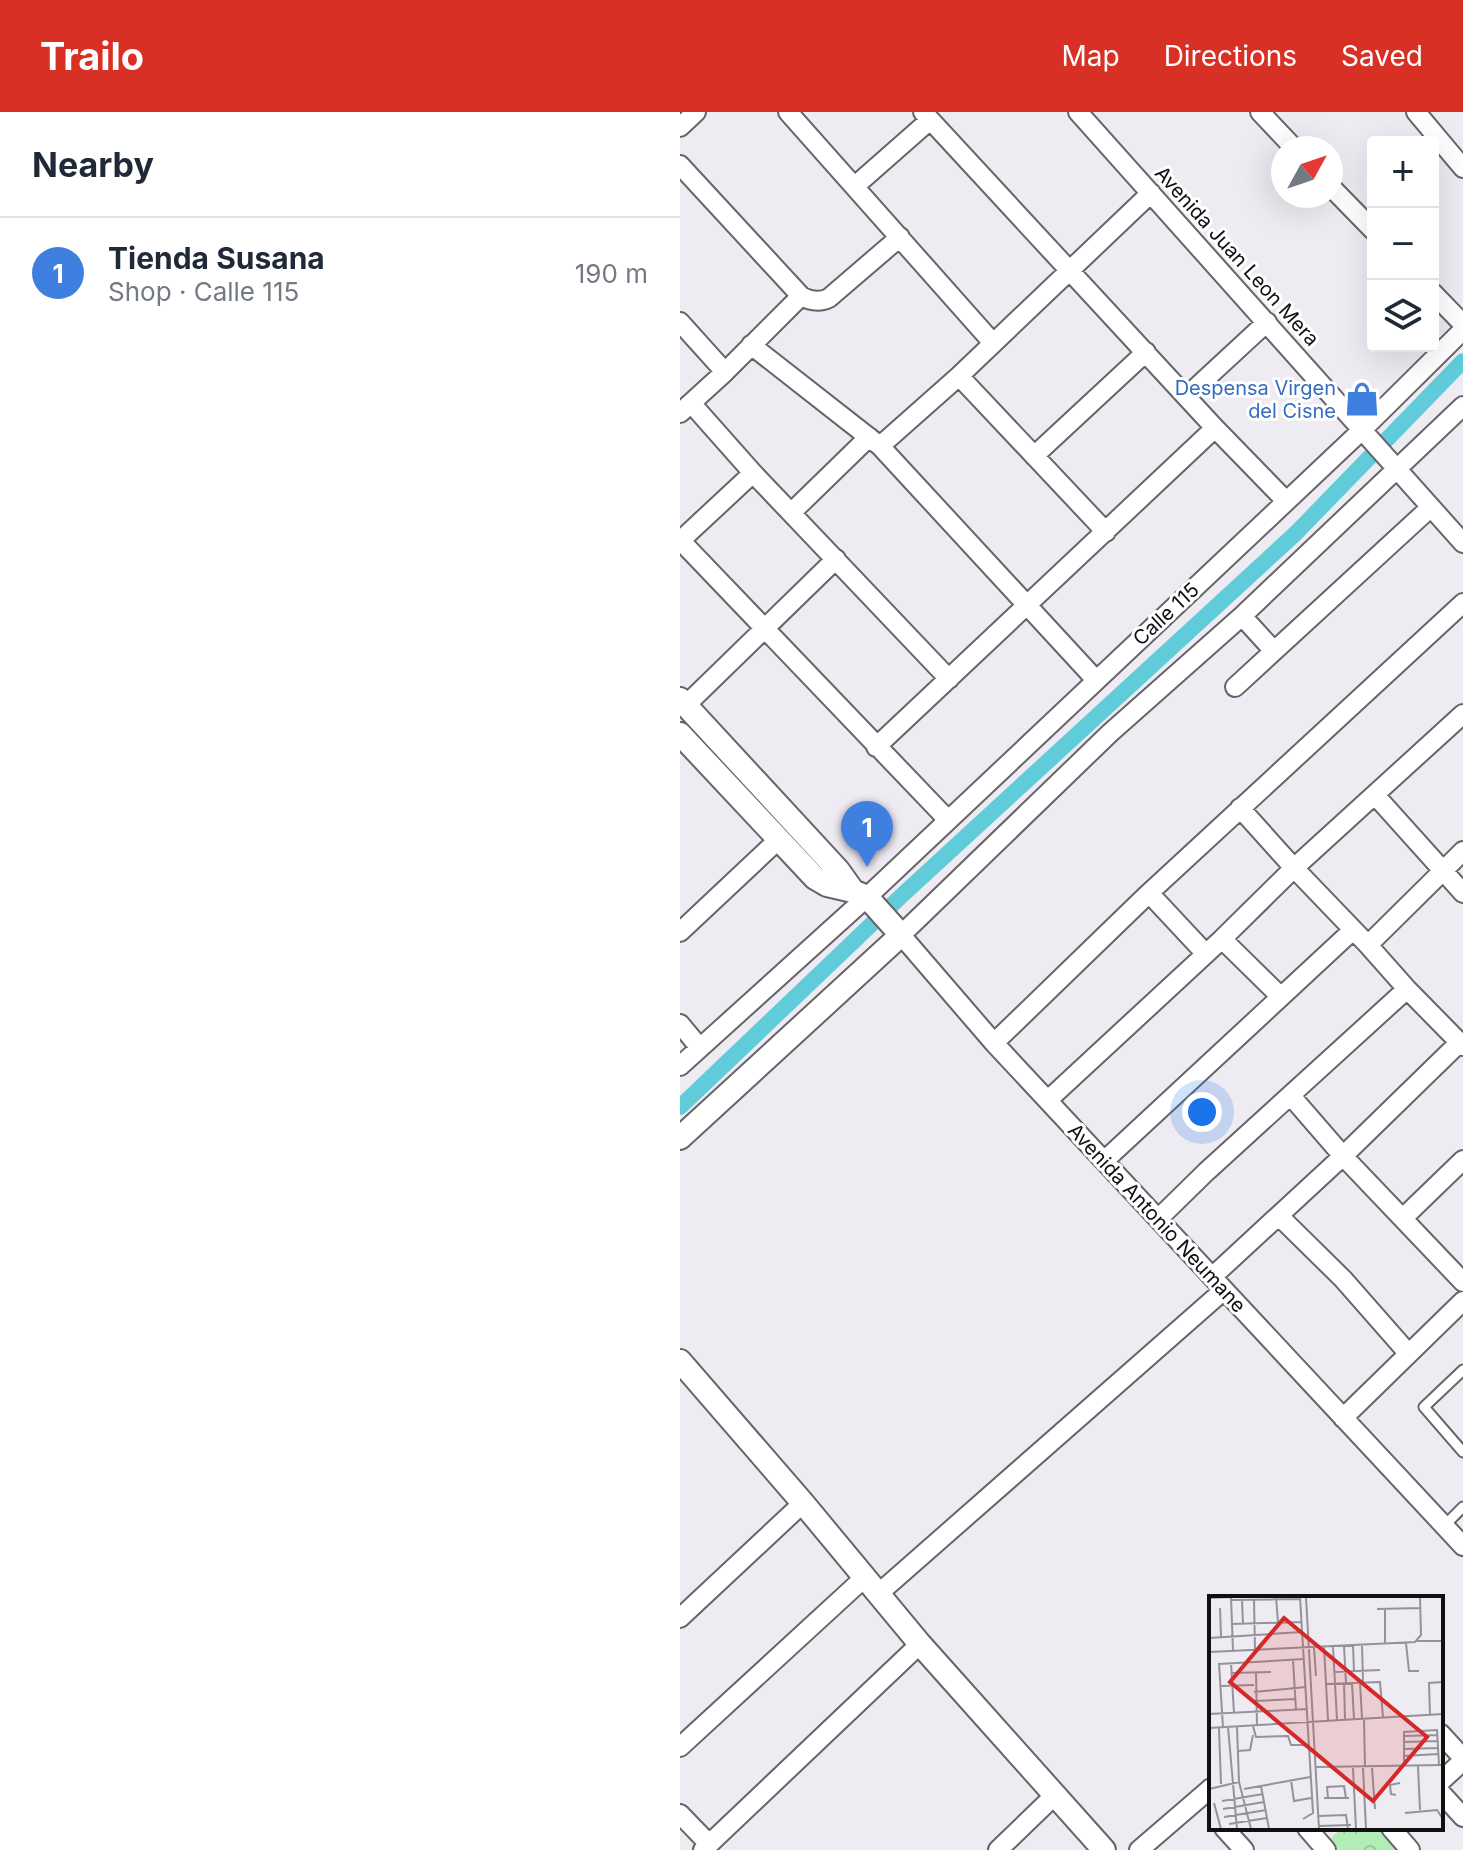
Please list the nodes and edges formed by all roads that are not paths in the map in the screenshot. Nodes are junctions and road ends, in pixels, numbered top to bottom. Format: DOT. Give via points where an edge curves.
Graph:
graph roads {
  1 [pos="696,112"];
  2 [pos="788,112"];
  3 [pos="1078,112"];
  4 [pos="1260,112"];
  5 [pos="1416,112"];
  6 [pos="926,116"];
  7 [pos="680,127"];
  8 [pos="1283,136"];
  9 [pos="680,165"];
  10 [pos="1463,168"];
  11 [pos="855,186"];
  12 [pos="1151,193"];
  13 [pos="1343,199"];
  14 [pos="1367,224"];
  15 [pos="900,237"];
  16 [pos="1070,271"];
  17 [pos="801,296"];
  18 [pos="1439,300"];
  19 [pos="680,322"];
  20 [pos="1267,322"];
  21 [pos="1463,327"];
  22 [pos="993,343"];
  23 [pos="751,345"];
  24 [pos="1146,352"];
  25 [pos="725,372"];
  26 [pos="959,376"];
  27 [pos="1187,396"];
  28 [pos="1463,406"];
  29 [pos="685,408"];
  30 [pos="1215,428"];
  31 [pos="1367,436"];
  32 [pos="874,441"];
  33 [pos="1034,456"];
  34 [pos="1394,467"];
  35 [pos="753,473"];
  36 [pos="1286,501"];
  37 [pos="1431,507"];
  38 [pos="792,512"];
  39 [pos="1106,532"];
  40 [pos="680,540"];
  41 [pos="1463,543"];
  42 [pos="836,559"];
  43 [pos="1463,603"];
  44 [pos="1028,605"];
  45 [pos="1242,616"];
  46 [pos="764,628"];
  47 [pos="1273,650"];
  48 [pos="949,679"];
  49 [pos="1096,680"];
  50 [pos="1235,687"];
  51 [pos="683,702"];
  52 [pos="1463,714"];
  53 [pos="680,734"];
  54 [pos="876,747"];
  55 [pos="1375,795"];
  56 [pos="1240,808"];
  57 [pos="948,820"];
  58 [pos="778,840"];
  59 [pos="1463,851"];
  60 [pos="1294,868"];
  61 [pos="1443,870"];
  62 [pos="1149,893"];
  63 [pos="1463,893"];
  64 [pos="863,896"];
  65 [pos="1353,930"];
  66 [pos="680,932"];
  67 [pos="898,932"];
  68 [pos="1222,939"];
  69 [pos="1368,945"];
  70 [pos="1206,954"];
  71 [pos="1407,989"];
  72 [pos="1280,996"];
  73 [pos="680,1024"];
  74 [pos="994,1043"];
  75 [pos="1461,1044"];
  76 [pos="700,1048"];
  77 [pos="680,1066"];
  78 [pos="1291,1096"];
  79 [pos="1048,1100"];
  80 [pos="680,1138"];
  81 [pos="1343,1156"];
  82 [pos="1463,1160"];
  83 [pos="1104,1161"];
  84 [pos="1279,1216"];
  85 [pos="1403,1218"];
  86 [pos="1158,1219"];
  87 [pos="1463,1282"];
  88 [pos="1218,1284"];
  89 [pos="1463,1301"];
  90 [pos="1408,1353"];
  91 [pos="680,1361"];
  92 [pos="1463,1370"];
  93 [pos="1343,1418"];
  94 [pos="1463,1452"];
  95 [pos="803,1503"];
  96 [pos="1463,1507"];
  97 [pos="1444,1526"];
  98 [pos="1463,1546"];
  99 [pos="871,1586"];
  100 [pos="680,1618"];
  101 [pos="920,1644"];
  102 [pos="1443,1736"];
  103 [pos="680,1747"];
  104 [pos="1463,1759"];
  105 [pos="1443,1779"];
  106 [pos="1204,1793"];
  107 [pos="1055,1795"];
  108 [pos="1443,1795"];
  109 [pos="680,1814"];
  110 [pos="1463,1817"];
  111 [pos="1226,1830"];
  112 [pos="1309,1830"];
  113 [pos="1393,1830"];
  114 [pos="706,1847"];
  115 [pos="998,1850"];
  116 [pos="1104,1850"];
  117 [pos="1139,1850"];
  118 [pos="1244,1850"];
  119 [pos="1326,1850"];
  120 [pos="1410,1850"];
  1 -- 7 [label="street"];
  2 -- 11 [label="street"];
  3 -- 12 [label="street, Avenida Juan Leon Mera"];
  4 -- 8 [label="street"];
  5 -- 10 [label="street"];
  6 -- 11 [label="street"];
  6 -- 16 [label="street"];
  9 -- 17 [label="street"];
  11 -- 15 [label="street"];
  12 -- 16 [label="street"];
  12 -- 20 [label="street, Avenida Juan Leon Mera"];
  13 -- 14 [label="street"];
  15 -- 17 [label="street" via="829,298"];
  15 -- 22 [label="street"];
  16 -- 22 [label="street"];
  16 -- 24 [label="street"];
  17 -- 23 [label="street"];
  18 -- 21 [label="street"];
  19 -- 25 [label="street"];
  20 -- 27 [label="street"];
  20 -- 31 [label="street, Avenida Juan Leon Mera"];
  21 -- 31 [label="street, Calle 115"];
  22 -- 26 [label="street"];
  23 -- 25 [label="street"];
  23 -- 32 [label="street"];
  24 -- 27 [label="street"];
  24 -- 33 [label="street"];
  25 -- 29 [label="street"];
  26 -- 32 [label="street"];
  26 -- 33 [label="street"];
  27 -- 30 [label="street"];
  28 -- 34 [label="street"];
  29 -- 35 [label="street"];
  30 -- 36 [label="street"];
  30 -- 39 [label="street"];
  31 -- 34 [label="street, Avenida Juan Leon Mera"];
  31 -- 36 [label="street, Calle 115"];
  32 -- 38 [label="street"];
  32 -- 44 [label="street"];
  33 -- 39 [label="street"];
  34 -- 37 [label="street, Avenida Juan Leon Mera"];
  34 -- 45 [label="street"];
  35 -- 38 [label="street"];
  35 -- 40 [label="street"];
  36 -- 49 [label="street, Calle 115"];
  37 -- 41 [label="street, Avenida Juan Leon Mera"];
  37 -- 47 [label="street"];
  38 -- 42 [label="street"];
  39 -- 44 [label="street"];
  40 -- 46 [label="street"];
  42 -- 46 [label="street"];
  42 -- 48 [label="street"];
  43 -- 56 [label="street"];
  44 -- 48 [label="street"];
  44 -- 49 [label="street"];
  45 -- 47 [label="street"];
  45 -- 67 [label="street"];
  46 -- 51 [label="street"];
  46 -- 54 [label="street"];
  47 -- 50 [label="street"];
  48 -- 54 [label="street"];
  49 -- 57 [label="street, Calle 115"];
  51 -- 64 [label="street, Avenida Antonio Neumane"];
  52 -- 55 [label="street"];
  53 -- 58 [label="street"];
  54 -- 57 [label="street"];
  55 -- 60 [label="street"];
  55 -- 61 [label="street"];
  56 -- 60 [label="street"];
  56 -- 62 [label="street"];
  57 -- 64 [label="street, Calle 115"];
  58 -- 64 [label="street" via="815,878"];
  58 -- 66 [label="street"];
  59 -- 61 [label="street"];
  60 -- 65 [label="street"];
  60 -- 68 [label="street"];
  61 -- 63 [label="street"];
  61 -- 69 [label="street"];
  62 -- 70 [label="street"];
  62 -- 74 [label="street"];
  64 -- 67 [label="street, Avenida Antonio Neumane"];
  64 -- 76 [label="street, Calle 115"];
  65 -- 69 [label="street"];
  65 -- 72 [label="street"];
  67 -- 74 [label="street, Avenida Antonio Neumane"];
  67 -- 80 [label="street"];
  68 -- 70 [label="street"];
  68 -- 72 [label="street"];
  69 -- 71 [label="street"];
  70 -- 79 [label="street"];
  71 -- 75 [label="street"];
  71 -- 78 [label="street"];
  72 -- 83 [label="street"];
  73 -- 76 [label="street"];
  74 -- 79 [label="street, Avenida Antonio Neumane"];
  75 -- 81 [label="street"];
  76 -- 77 [label="street, Calle 115"];
  78 -- 81 [label="street"];
  78 -- 86 [label="street"];
  79 -- 83 [label="street, Avenida Antonio Neumane"];
  81 -- 84 [label="street"];
  81 -- 85 [label="street"];
  82 -- 85 [label="street"];
  83 -- 86 [label="street, Avenida Antonio Neumane"];
  84 -- 88 [label="street"];
  84 -- 90 [label="street"];
  85 -- 87 [label="street"];
  86 -- 88 [label="street, Avenida Antonio Neumane"];
  88 -- 93 [label="street, Avenida Antonio Neumane"];
  88 -- 99 [label="street"];
  89 -- 90 [label="street"];
  90 -- 93 [label="street"];
  91 -- 95 [label="street"];
  92 -- 94 [label="lane" via="1424,1407"];
  93 -- 97 [label="street, Avenida Antonio Neumane"];
  95 -- 99 [label="street"];
  95 -- 100 [label="street"];
  96 -- 97 [label="lane"];
  97 -- 98 [label="street, Avenida Antonio Neumane"];
  99 -- 101 [label="street"];
  99 -- 103 [label="street"];
  101 -- 107 [label="street"];
  101 -- 114 [label="street"];
  102 -- 104 [label="street"];
  104 -- 105 [label="street"];
  106 -- 117 [label="street"];
  107 -- 115 [label="street"];
  107 -- 116 [label="street"];
  108 -- 110 [label="street"];
  109 -- 114 [label="street"];
  111 -- 118 [label="street"];
  112 -- 119 [label="street"];
  113 -- 120 [label="street"];
}
